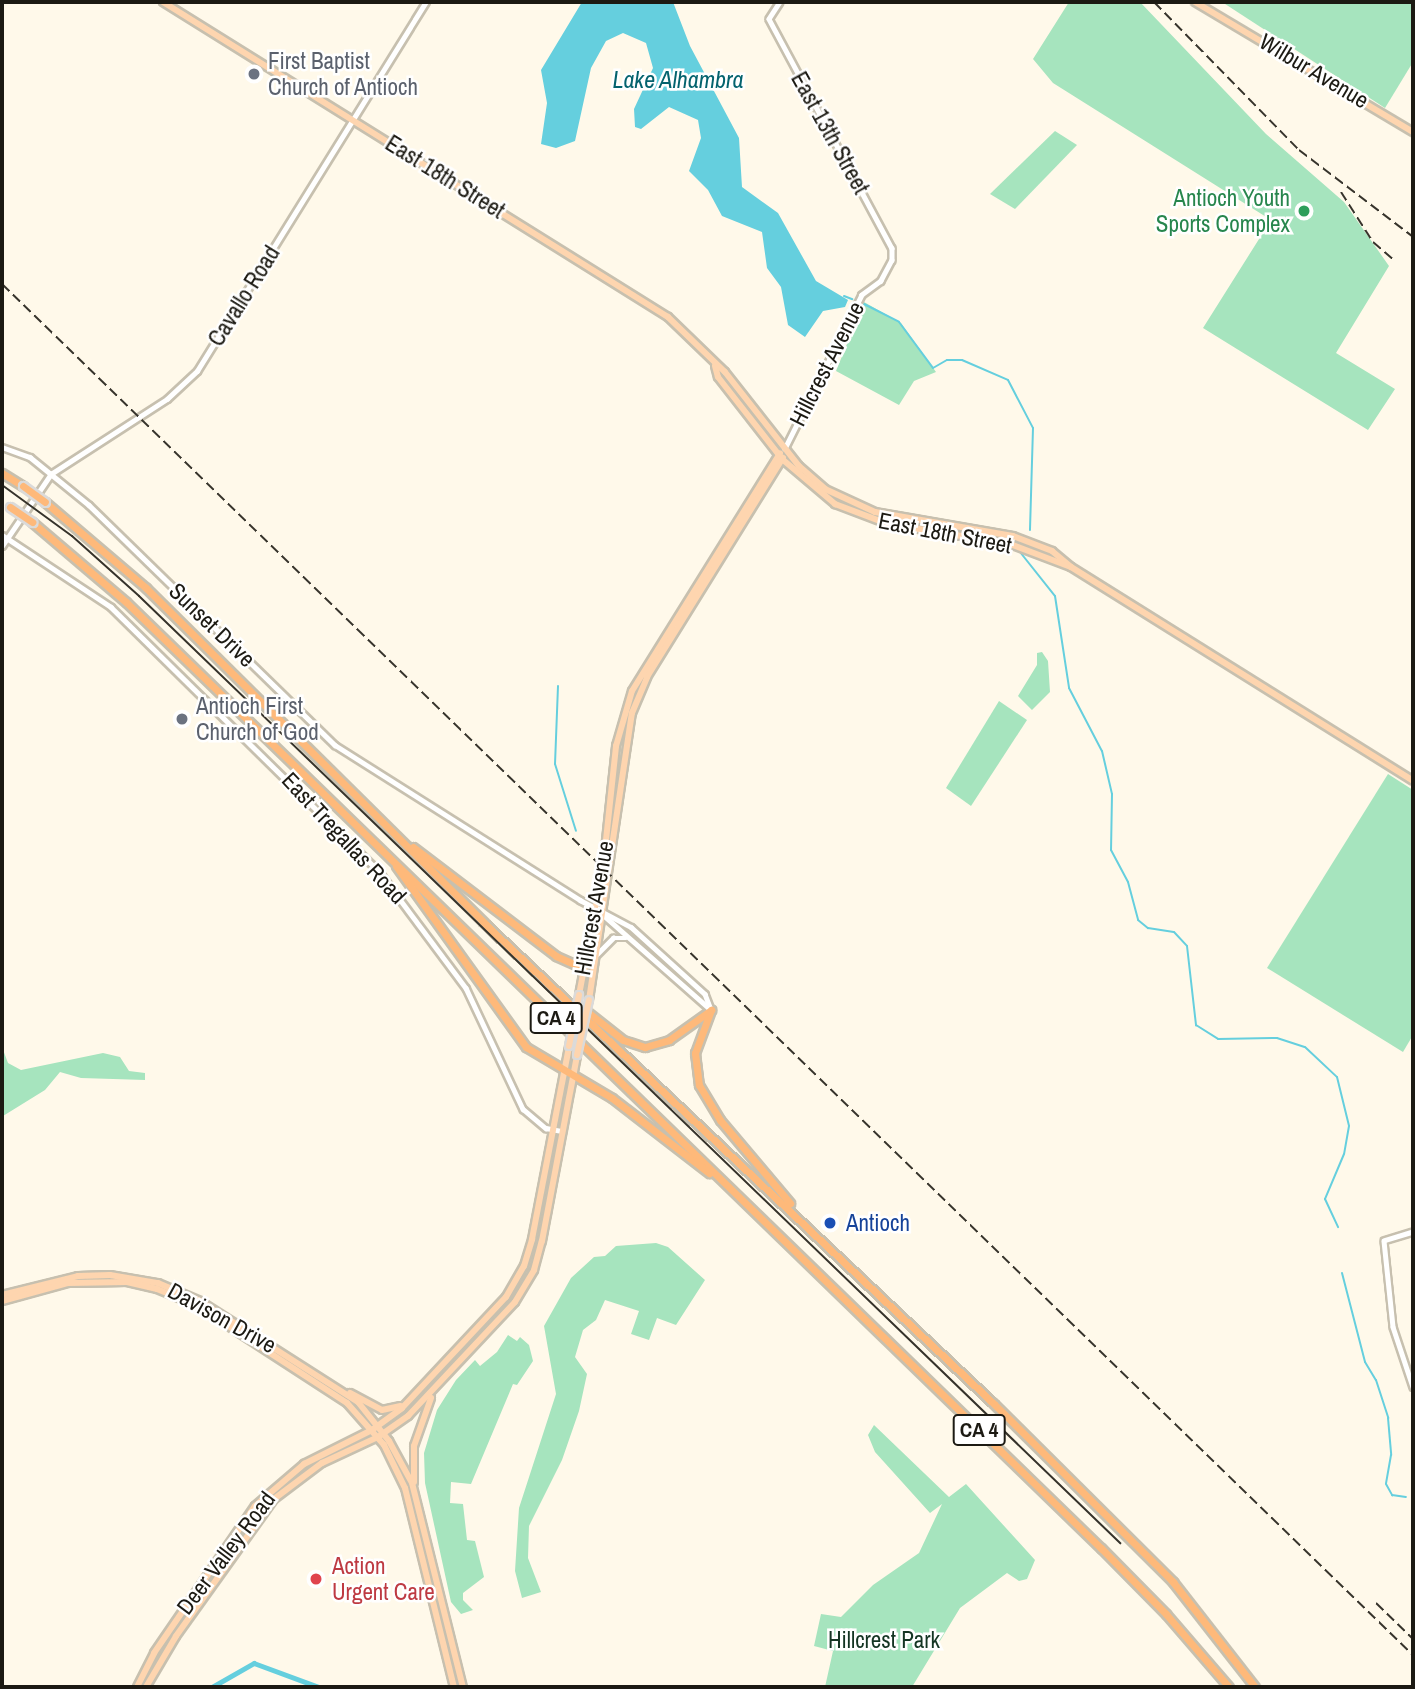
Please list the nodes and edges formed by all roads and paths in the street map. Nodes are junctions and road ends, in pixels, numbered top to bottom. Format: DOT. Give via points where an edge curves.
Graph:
graph roads {
  1 [pos="163,2"];
  2 [pos="426,2"];
  3 [pos="780,2"];
  4 [pos="1195,2"];
  5 [pos="1204,2"];
  6 [pos="1214,10"];
  7 [pos="353,120"];
  8 [pos="1413,132"];
  9 [pos="892,248"];
  10 [pos="2,447"];
  11 [pos="782,454"];
  12 [pos="2,473"];
  13 [pos="51,474"];
  14 [pos="2,502"];
  15 [pos="4,536"];
  16 [pos="2,546"];
  17 [pos="1413,781"];
  18 [pos="377,818"];
  19 [pos="390,856"];
  20 [pos="596,907"];
  21 [pos="603,913"];
  22 [pos="630,939"];
  23 [pos="596,957"];
  24 [pos="583,968"];
  25 [pos="538,973"];
  26 [pos="711,1010"];
  27 [pos="563,1072"];
  28 [pos="574,1078"];
  29 [pos="552,1129"];
  30 [pos="563,1132"];
  31 [pos="721,1180"];
  32 [pos="808,1225"];
  33 [pos="1413,1231"];
  34 [pos="2,1295"];
  35 [pos="2,1301"];
  36 [pos="1413,1387"];
  37 [pos="342,1390"];
  38 [pos="433,1393"];
  39 [pos="408,1403"];
  40 [pos="375,1428"];
  41 [pos="381,1436"];
  42 [pos="415,1491"];
  43 [pos="137,1687"];
  44 [pos="146,1687"];
  45 [pos="454,1687"];
  46 [pos="463,1687"];
  47 [pos="1228,1687"];
  48 [pos="1255,1687"];
  1 -- 7 [label="main road, East 18th Street"];
  2 -- 7 [label="street, Cavallo Road"];
  3 -- 9 [label="street, East 13th Street" via="769,19"];
  4 -- 6 [label="main road, Wilbur Avenue"];
  5 -- 6 [label="main road, Wilbur Avenue"];
  6 -- 8 [label="main road, Wilbur Avenue"];
  7 -- 11 [label="main road, East 18th Street" via="668,317 715,366 718,377"];
  7 -- 13 [label="street, Cavallo Road" via="197,371 167,399"];
  9 -- 11 [label="street, Hillcrest Avenue" via="888,272 862,295"];
  10 -- 13 [label="street, Sunset Drive" via="30,457"];
  11 -- 17 [label="main road, East 18th Street" via="824,489 856,505 1013,536 1052,551 1070,567"];
  11 -- 20 [label="main road, Hillcrest Avenue" via="632,691 617,746"];
  11 -- 21 [label="main road, Hillcrest Avenue" via="639,694 626,734"];
  12 -- 18 [label="highway, CA 4, bridge" via="45,502 146,588"];
  13 -- 15 [label="street, Cavallo Road"];
  13 -- 20 [label="street, Sunset Drive" via="89,505 335,745"];
  14 -- 19 [label="highway, CA 4, bridge" via="101,579"];
  15 -- 16 [label="street, Cavallo Road"];
  15 -- 29 [label="street, East Tregallas Road" via="111,607 378,870 466,988 523,1109"];
  18 -- 24 [label="highway" via="523,932 556,956"];
  18 -- 25 [label="highway, CA 4"];
  19 -- 27 [label="highway" via="526,1047"];
  19 -- 31 [label="highway, CA 4"];
  20 -- 21 [label="street, Sunset Drive"];
  20 -- 24 [label="main road, Hillcrest Avenue"];
  21 -- 22 [label="street"];
  21 -- 23 [label="main road, Hillcrest Avenue"];
  21 -- 26 [label="street" via="654,945 705,994"];
  22 -- 23 [label="street" via="613,938"];
  22 -- 26 [label="street"];
  23 -- 28 [label="main road, Hillcrest Avenue, bridge"];
  24 -- 27 [label="main road, Hillcrest Avenue, bridge"];
  25 -- 26 [label="highway" via="616,1035 640,1047 664,1044"];
  25 -- 32 [label="highway, CA 4"];
  26 -- 32 [label="highway" via="695,1054 705,1100"];
  27 -- 28 [label="highway"];
  27 -- 29 [label="main road, Hillcrest Avenue"];
  28 -- 30 [label="main road, Hillcrest Avenue"];
  28 -- 31 [label="highway" via="612,1098 686,1159"];
  29 -- 30 [label="street, East Tregallas Road"];
  29 -- 39 [label="main road, Hillcrest Avenue" via="524,1266 499,1306"];
  30 -- 38 [label="main road, Hillcrest Avenue" via="534,1270 509,1310"];
  31 -- 47 [label="highway, CA 4" via="1132,1578"];
  32 -- 48 [label="highway, CA 4" via="1140,1547 1202,1616"];
  33 -- 36 [label="street" via="1384,1241 1392,1327"];
  34 -- 37 [label="main road, Davison Drive" via="78,1276 110,1275 158,1283 200,1301"];
  35 -- 40 [label="main road, Davison Drive" via="68,1283 117,1282 157,1289 196,1305 326,1387"];
  37 -- 39 [label="main road" via="382,1410"];
  37 -- 40 [label="main road, Davison Drive"];
  38 -- 41 [label="main road, Hillcrest Avenue"];
  38 -- 42 [label="main road" via="414,1446"];
  39 -- 40 [label="main road, Hillcrest Avenue"];
  40 -- 41 [label="main road"];
  40 -- 43 [label="main road, Deer Valley Road" via="304,1464 255,1506 154,1653"];
  41 -- 42 [label="main road"];
  41 -- 44 [label="main road, Deer Valley Road" via="303,1476 262,1512"];
  41 -- 45 [label="main road" via="409,1500"];
  42 -- 46 [label="main road"];
}
